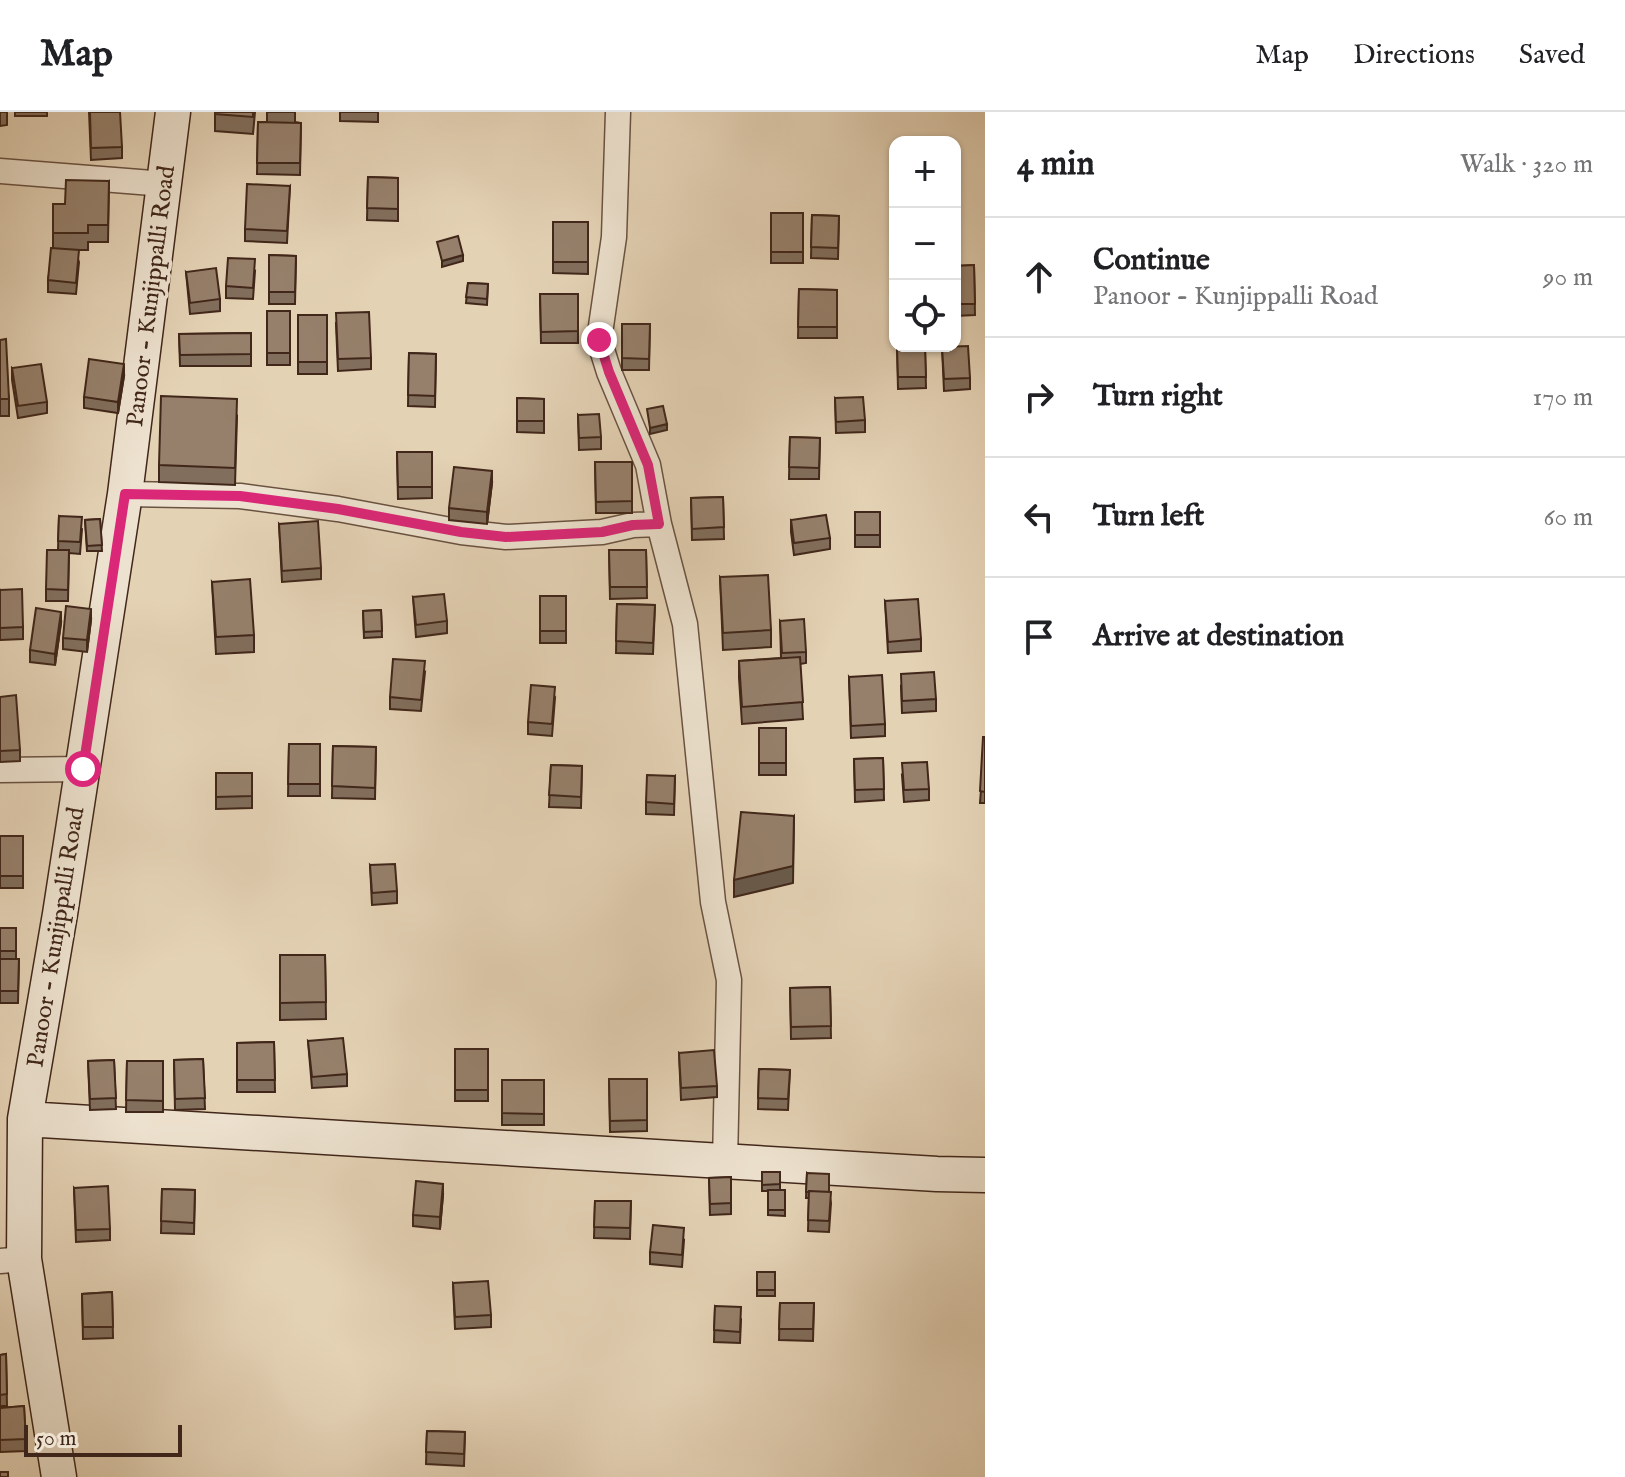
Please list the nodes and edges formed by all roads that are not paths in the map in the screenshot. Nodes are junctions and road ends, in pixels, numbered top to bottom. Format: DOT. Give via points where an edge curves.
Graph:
graph roads {
  1 [pos="173,112"];
  2 [pos="618,112"];
  3 [pos="0,171"];
  4 [pos="165,184"];
  5 [pos="125,494"];
  6 [pos="659,524"];
  7 [pos="83,769"];
  8 [pos="0,770"];
  9 [pos="25,1119"];
  10 [pos="725,1162"];
  11 [pos="985,1175"];
  12 [pos="12,1260"];
  13 [pos="59,1477"];
  1 -- 4 [label="main road, Panoor - Kunjippalli Road"];
  2 -- 6 [label="street" via="614,237 599,340 648,465"];
  3 -- 4 [label="street"];
  4 -- 5 [label="main road, Panoor - Kunjippalli Road"];
  5 -- 6 [label="street" via="240,496 506,537"];
  5 -- 7 [label="main road, Panoor - Kunjippalli Road"];
  6 -- 10 [label="street" via="685,624 713,902 729,980"];
  7 -- 8 [label="street"];
  7 -- 9 [label="main road, Panoor - Kunjippalli Road"];
  9 -- 10 [label="main road"];
  9 -- 12 [label="main road, Panoor - Kunjippalli Road"];
  10 -- 11 [label="main road"];
  12 -- 13 [label="main road, Panoor - Kunjippalli Road"];
}
